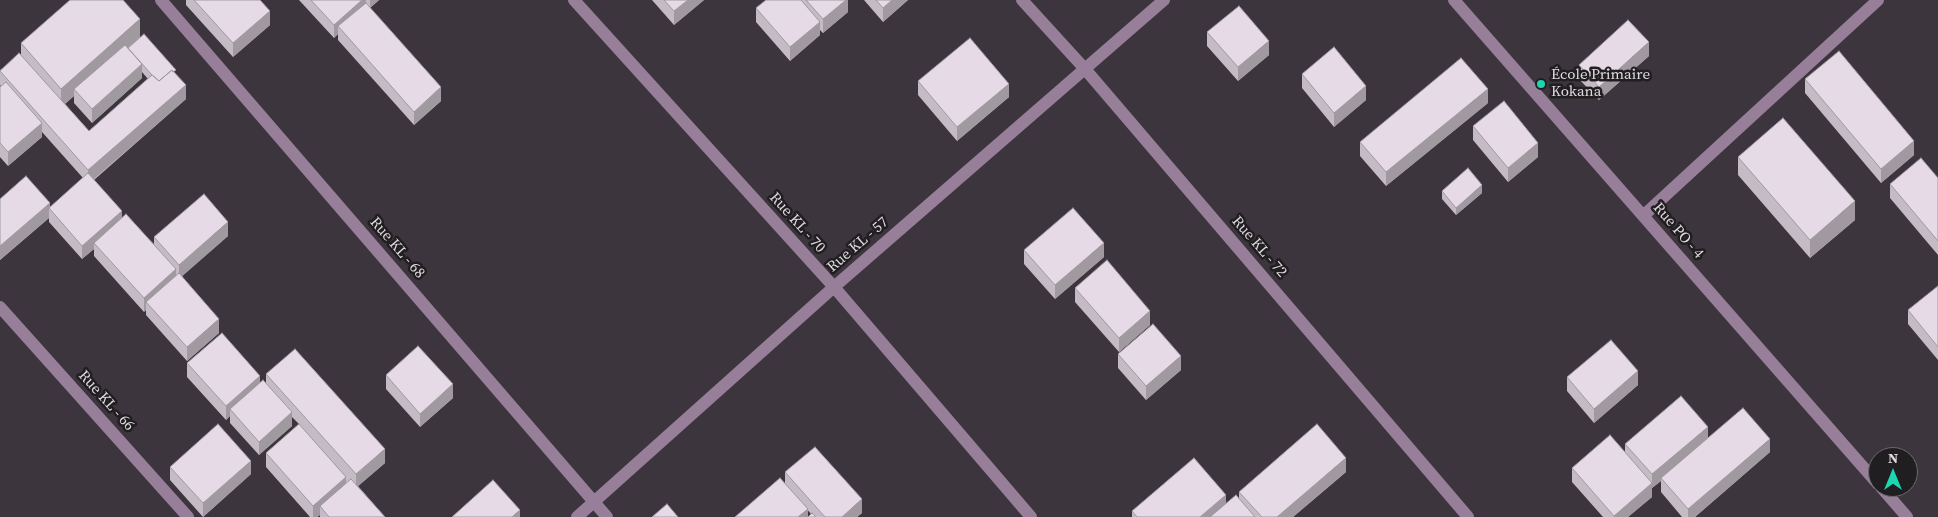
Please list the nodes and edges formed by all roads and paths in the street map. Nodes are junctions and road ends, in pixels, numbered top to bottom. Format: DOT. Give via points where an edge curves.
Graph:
graph roads {
  1 [pos="162,0"];
  2 [pos="574,0"];
  3 [pos="1022,0"];
  4 [pos="1164,0"];
  5 [pos="1454,0"];
  6 [pos="1878,0"];
  7 [pos="1085,70"];
  8 [pos="1643,216"];
  9 [pos="834,288"];
  10 [pos="0,307"];
  11 [pos="1868,473"];
  12 [pos="1890,497"];
  13 [pos="594,502"];
  14 [pos="188,517"];
  15 [pos="577,517"];
  16 [pos="607,517"];
  17 [pos="1030,517"];
  18 [pos="1468,517"];
  19 [pos="1907,517"];
  1 -- 13 [label="street, Rue KL - 68"];
  2 -- 9 [label="street, Rue KL - 70"];
  3 -- 7 [label="street, Rue KL - 72"];
  4 -- 7 [label="street, Rue KL - 57"];
  5 -- 8 [label="street, Rue PO - 4"];
  6 -- 8 [label="street"];
  7 -- 9 [label="street, Rue KL - 57"];
  7 -- 18 [label="street, Rue KL - 72"];
  8 -- 11 [label="street, Rue PO - 4"];
  9 -- 13 [label="street, Rue KL - 57"];
  9 -- 17 [label="street, Rue KL - 70"];
  10 -- 14 [label="street, Rue KL - 66"];
  12 -- 19 [label="street"];
  13 -- 15 [label="street, Rue KL - 57"];
  13 -- 16 [label="street, Rue KL - 68"];
}
